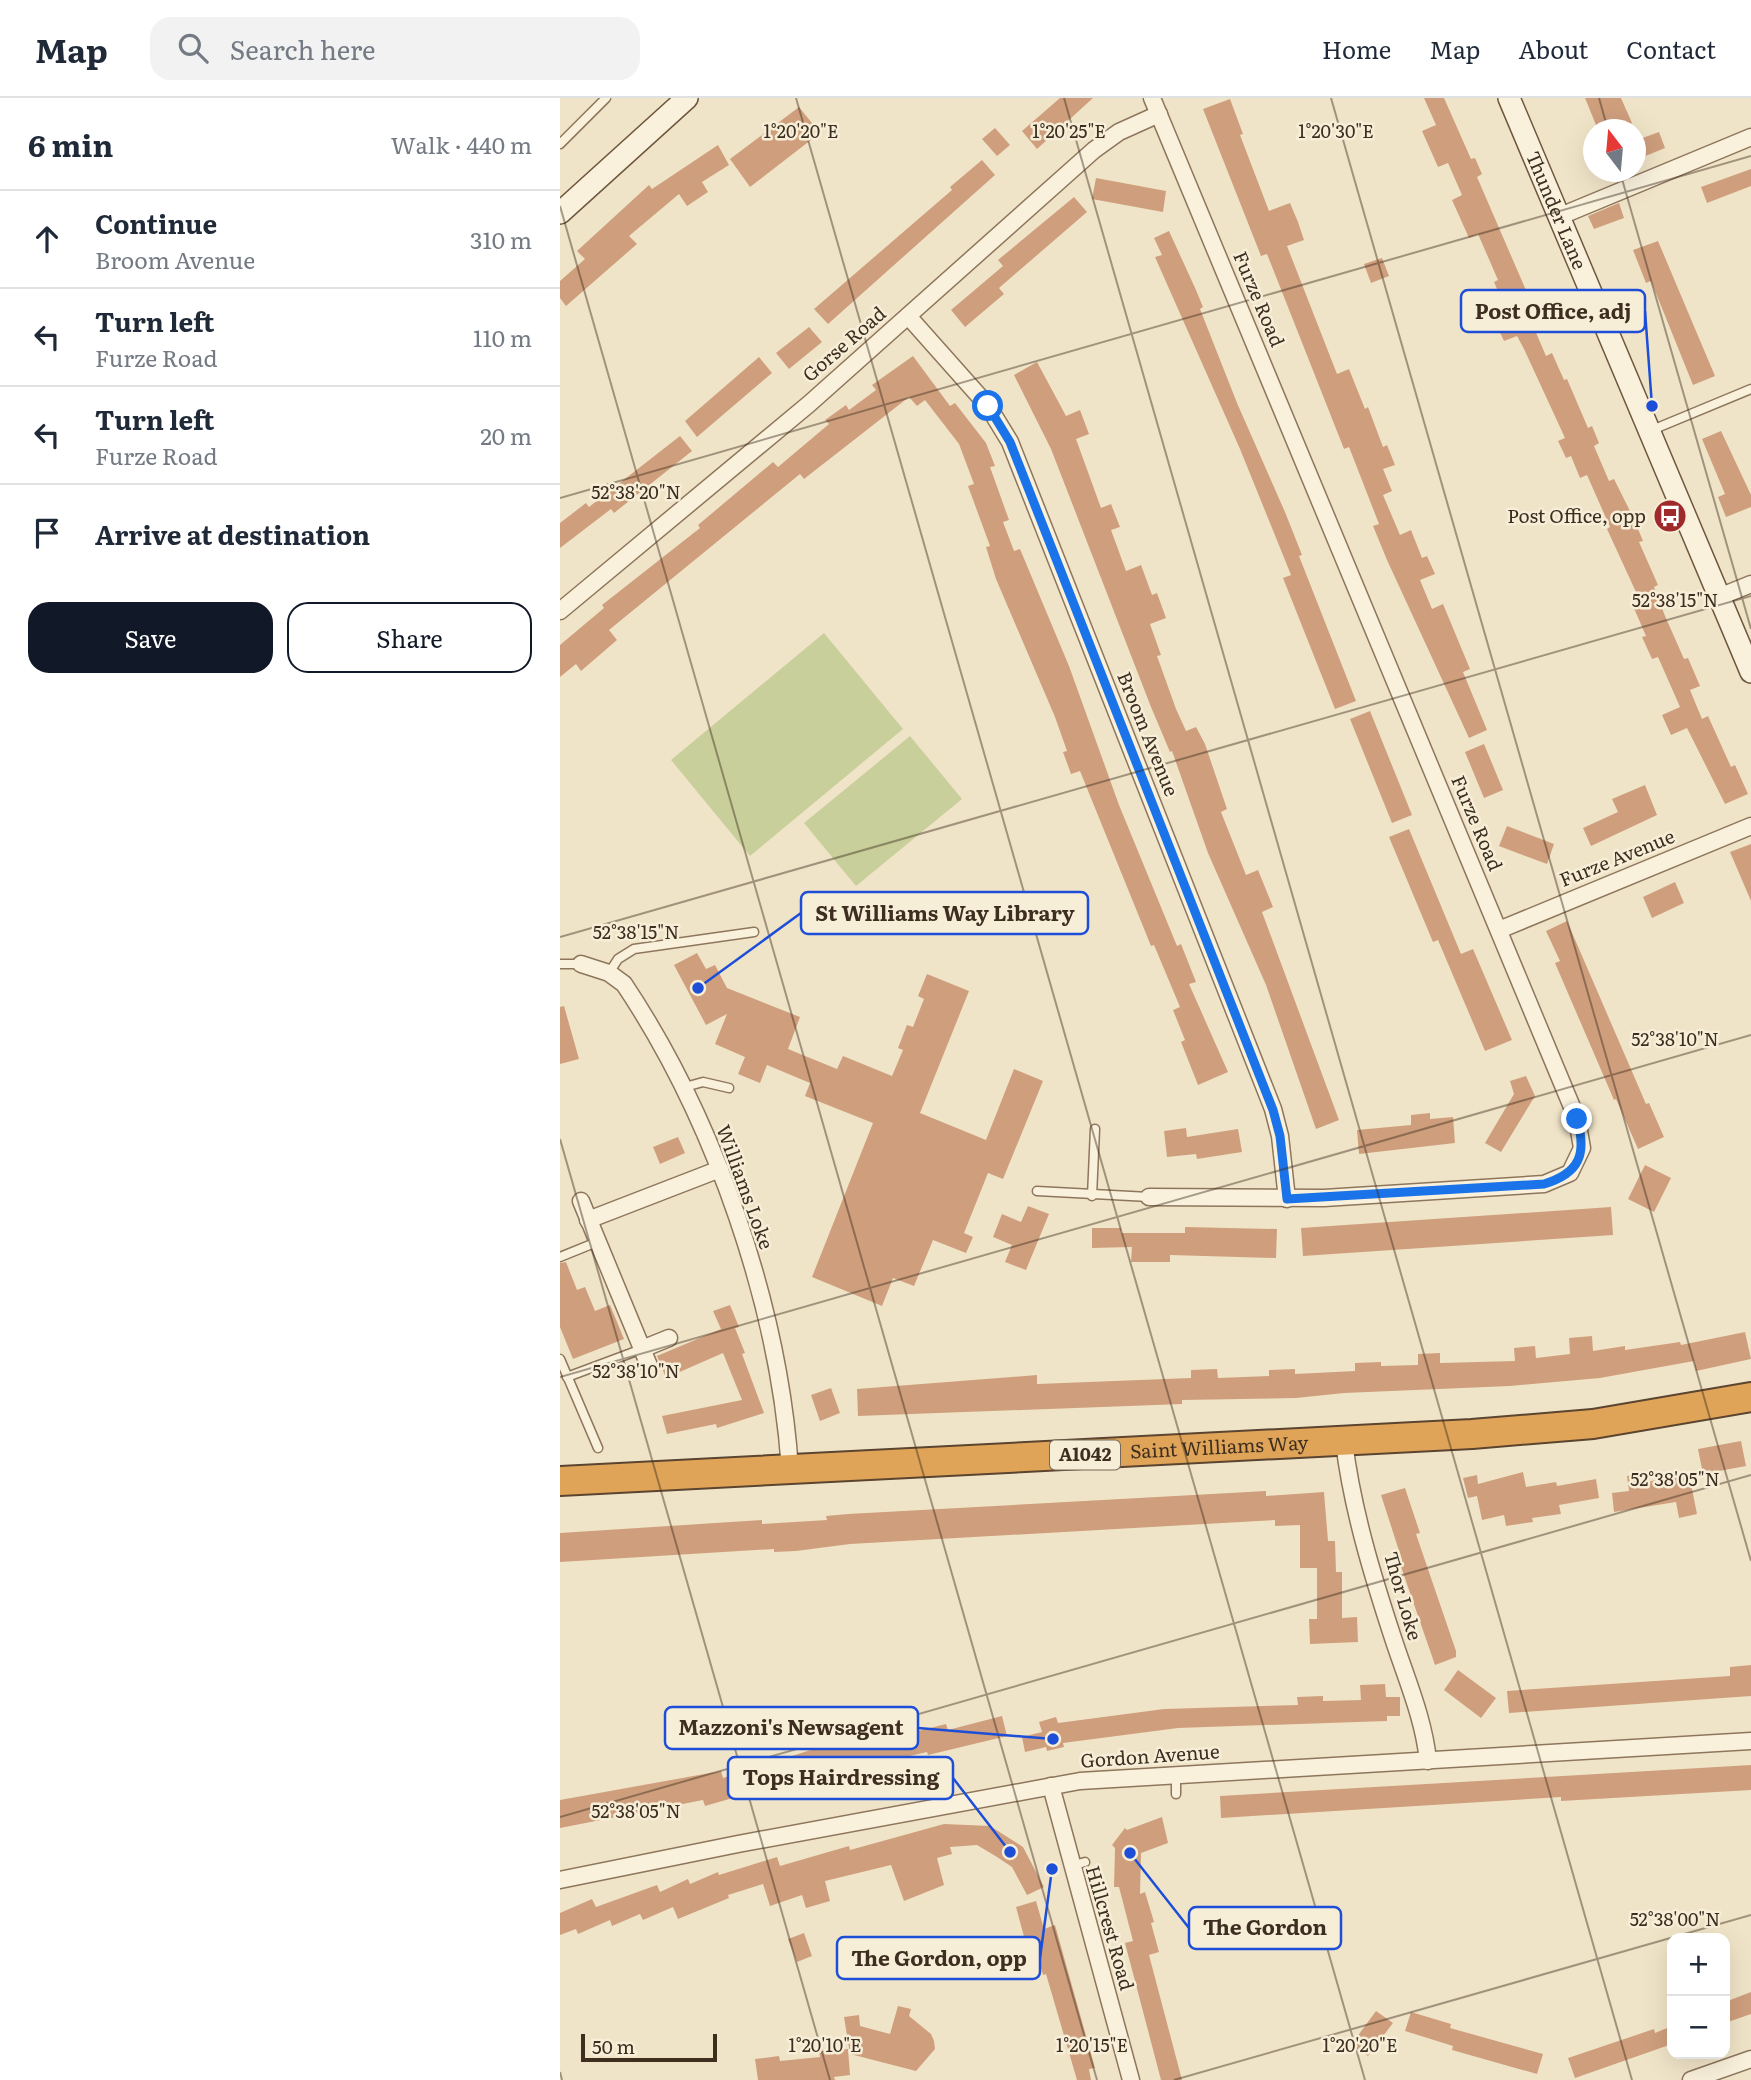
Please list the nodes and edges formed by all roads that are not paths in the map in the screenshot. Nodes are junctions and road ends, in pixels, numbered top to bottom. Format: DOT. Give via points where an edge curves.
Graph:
graph roads {
  1 [pos="606,98"];
  2 [pos="687,98"];
  3 [pos="1152,98"];
  4 [pos="1509,98"];
  5 [pos="1159,114"];
  6 [pos="1751,137"];
  7 [pos="560,144"];
  8 [pos="560,213"];
  9 [pos="1558,217"];
  10 [pos="908,316"];
  11 [pos="1751,389"];
  12 [pos="1649,431"];
  13 [pos="1751,584"];
  14 [pos="1719,597"];
  15 [pos="560,611"];
  16 [pos="1751,672"];
  17 [pos="1751,826"];
  18 [pos="1499,930"];
  19 [pos="754,932"];
  20 [pos="560,964"];
  21 [pos="581,964"];
  22 [pos="609,974"];
  23 [pos="685,1087"];
  24 [pos="729,1088"];
  25 [pos="1095,1129"];
  26 [pos="720,1169"];
  27 [pos="1037,1191"];
  28 [pos="1092,1196"];
  29 [pos="1149,1197"];
  30 [pos="1287,1199"];
  31 [pos="581,1201"];
  32 [pos="588,1220"];
  33 [pos="597,1242"];
  34 [pos="560,1257"];
  35 [pos="669,1338"];
  36 [pos="642,1349"];
  37 [pos="560,1359"];
  38 [pos="650,1368"];
  39 [pos="567,1377"];
  40 [pos="1751,1397"];
  41 [pos="1344,1441"];
  42 [pos="598,1448"];
  43 [pos="790,1469"];
  44 [pos="560,1481"];
  45 [pos="1751,1741"];
  46 [pos="1428,1761"];
  47 [pos="1176,1775"];
  48 [pos="1051,1786"];
  49 [pos="1177,1794"];
  50 [pos="560,1880"];
  51 [pos="1751,2059"];
  52 [pos="1131,2080"];
  53 [pos="1691,2080"];
  1 -- 7 [label="lane"];
  2 -- 8 [label="street"];
  3 -- 5 [label="street, Furze Road"];
  4 -- 9 [label="street, Thunder Lane"];
  5 -- 10 [label="street, Gorse Road" via="1119,132 1094,150"];
  5 -- 18 [label="street, Furze Road"];
  6 -- 9 [label="street"];
  9 -- 12 [label="street, Thunder Lane"];
  10 -- 15 [label="street, Gorse Road"];
  10 -- 30 [label="street, Broom Avenue" via="988,406 1010,442 1273,1110"];
  11 -- 12 [label="lane"];
  12 -- 14 [label="street, Thunder Lane"];
  13 -- 14 [label="street"];
  14 -- 16 [label="street, Thunder Lane"];
  17 -- 18 [label="street, Furze Avenue"];
  18 -- 30 [label="street, Furze Road" via="1577,1119 1582,1148 1570,1172 1544,1184"];
  19 -- 22 [label="lane" via="634,949 618,959"];
  20 -- 21 [label="lane"];
  21 -- 22 [label="street, Williams Loke"];
  22 -- 23 [label="street, Williams Loke" via="624,984"];
  23 -- 24 [label="lane" via="703,1082"];
  23 -- 26 [label="street, Williams Loke"];
  25 -- 28 [label="lane"];
  26 -- 32 [label="street"];
  26 -- 43 [label="street, Williams Loke" via="762,1306 786,1416"];
  27 -- 28 [label="lane"];
  28 -- 29 [label="lane"];
  29 -- 30 [label="street, Furze Road"];
  31 -- 32 [label="street"];
  32 -- 33 [label="street"];
  33 -- 34 [label="lane"];
  33 -- 36 [label="street"];
  35 -- 36 [label="street"];
  36 -- 38 [label="street"];
  36 -- 39 [label="lane"];
  37 -- 39 [label="lane"];
  39 -- 42 [label="lane"];
  40 -- 41 [label="highway, Saint Williams Way / A1042" via="1593,1424"];
  41 -- 43 [label="highway, Saint Williams Way / A1042"];
  41 -- 46 [label="street, Thor Loke" via="1349,1485 1426,1738"];
  43 -- 44 [label="highway, Saint Williams Way / A1042"];
  45 -- 46 [label="street, Gordon Avenue"];
  46 -- 47 [label="street, Gordon Avenue"];
  47 -- 48 [label="street, Gordon Avenue"];
  47 -- 49 [label="lane"];
  48 -- 50 [label="street, Gordon Avenue"];
  48 -- 52 [label="street, Hillcrest Road" via="1078,1864"];
  51 -- 53 [label="street"];
}
